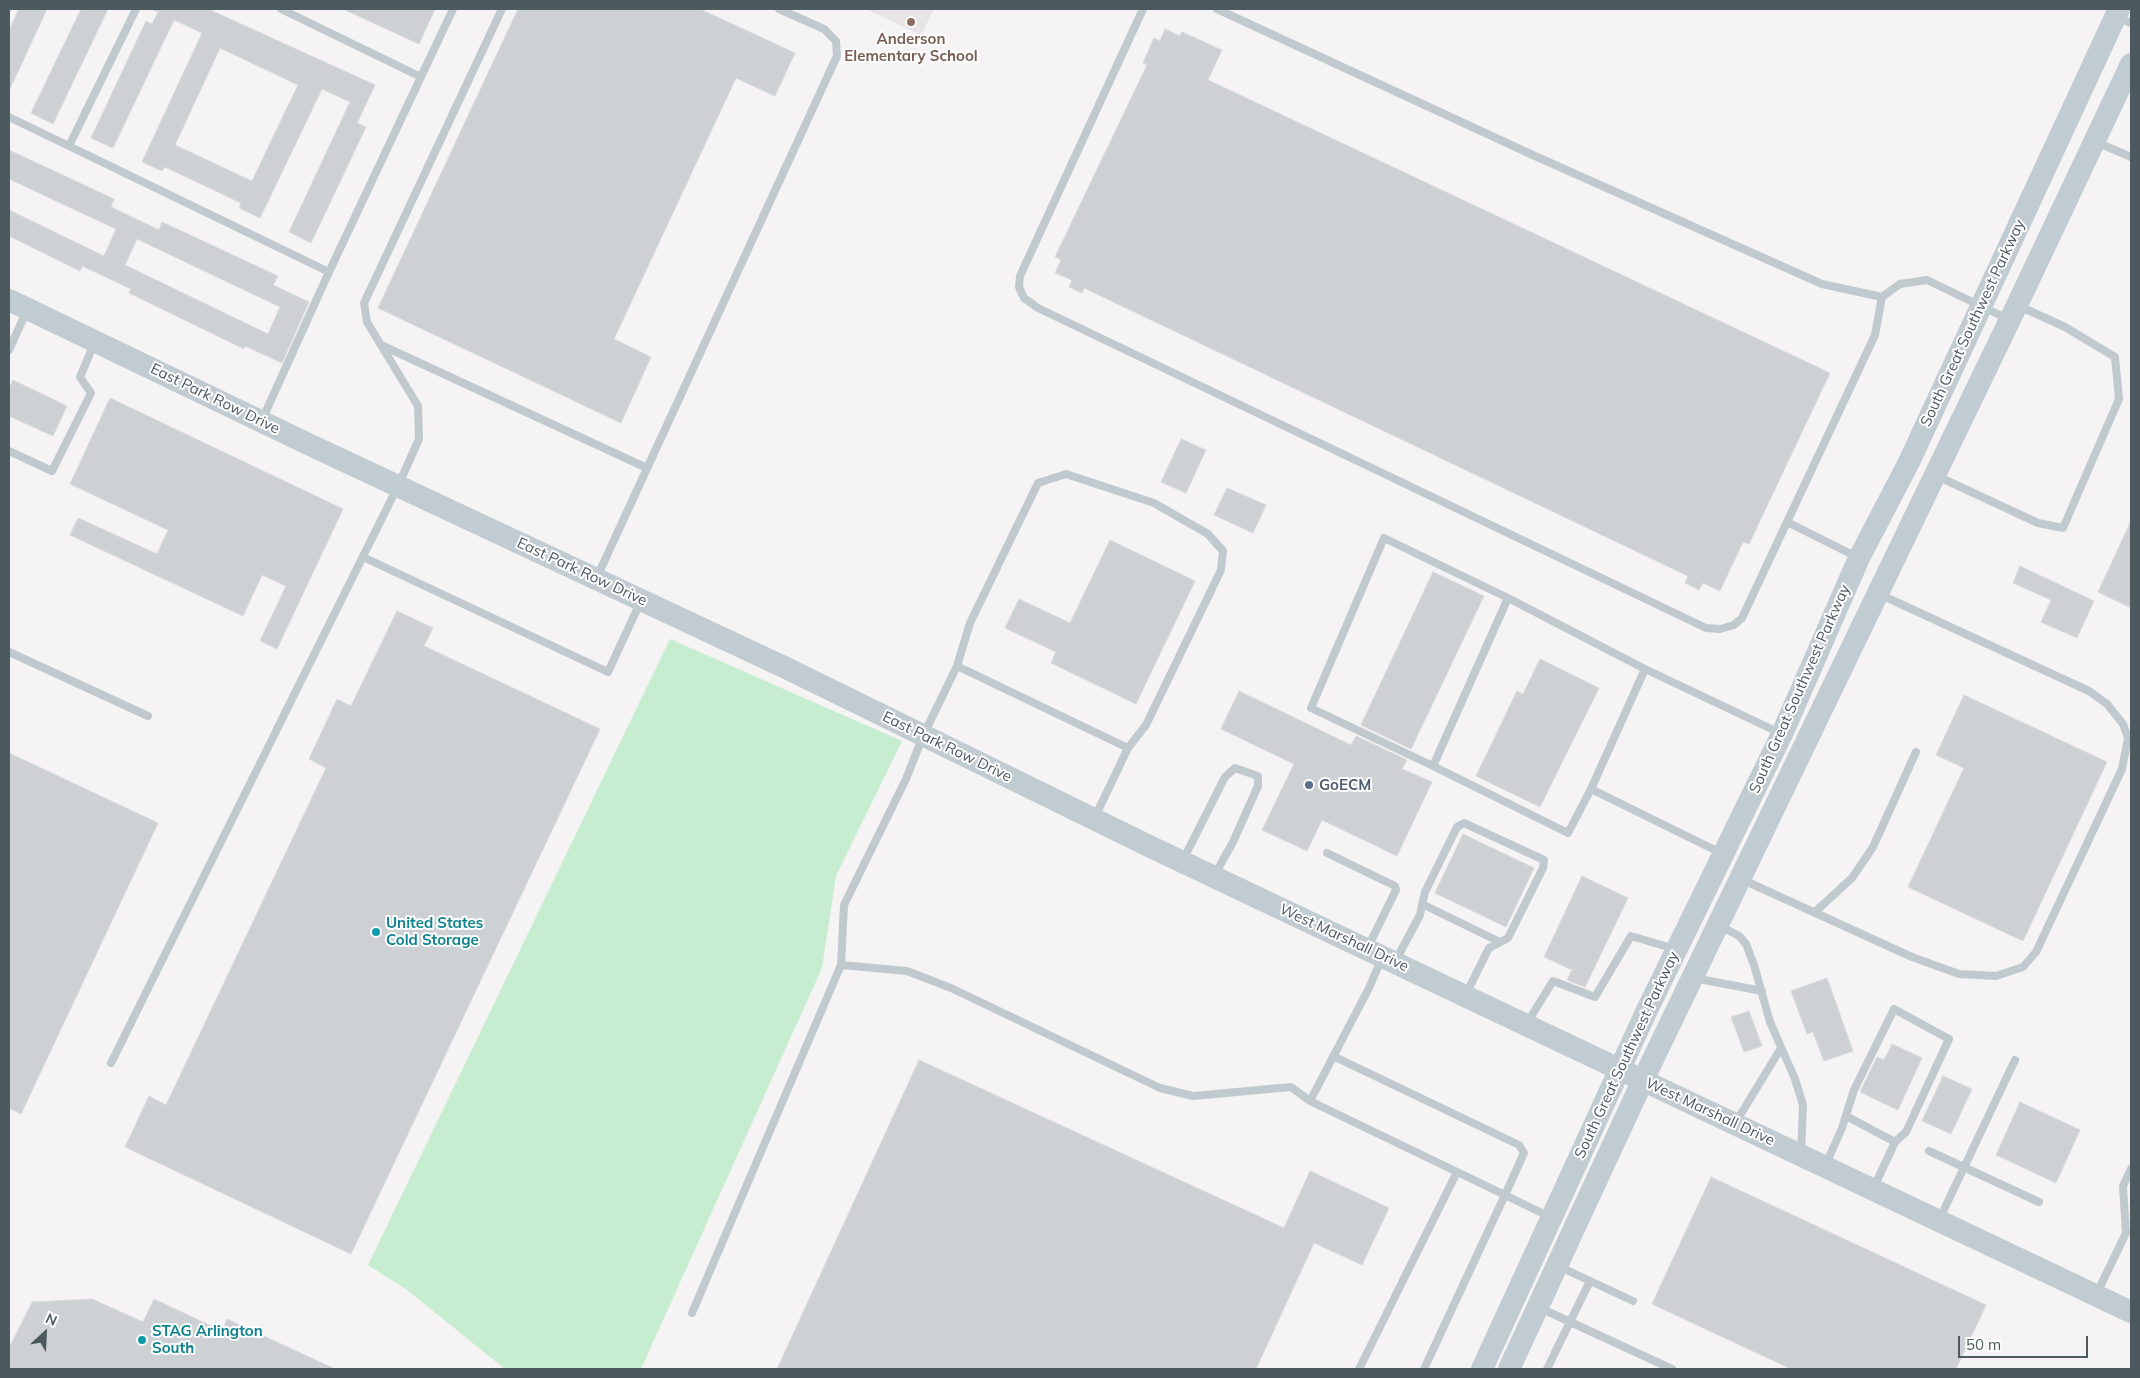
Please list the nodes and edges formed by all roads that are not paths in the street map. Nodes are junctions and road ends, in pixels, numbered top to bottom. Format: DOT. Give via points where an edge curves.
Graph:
graph roads {
  1 [pos="136,9"];
  2 [pos="281,9"];
  3 [pos="453,9"];
  4 [pos="502,9"];
  5 [pos="779,9"];
  6 [pos="1143,9"];
  7 [pos="1217,9"];
  8 [pos="2122,16"];
  9 [pos="2131,64"];
  10 [pos="421,77"];
  11 [pos="9,117"];
  12 [pos="2094,141"];
  13 [pos="70,146"];
  14 [pos="2131,157"];
  15 [pos="329,272"];
  16 [pos="1882,297"];
  17 [pos="18,304"];
  18 [pos="1981,306"];
  19 [pos="2014,312"];
  20 [pos="95,341"];
  21 [pos="381,345"];
  22 [pos="9,350"];
  23 [pos="262,422"];
  24 [pos="9,451"];
  25 [pos="1909,462"];
  26 [pos="647,468"];
  27 [pos="1934,475"];
  28 [pos="398,486"];
  29 [pos="1786,522"];
  30 [pos="363,556"];
  31 [pos="1859,558"];
  32 [pos="596,579"];
  33 [pos="1877,593"];
  34 [pos="1508,598"];
  35 [pos="642,600"];
  36 [pos="9,652"];
  37 [pos="957,666"];
  38 [pos="1645,668"];
  39 [pos="148,716"];
  40 [pos="1782,734"];
  41 [pos="924,736"];
  42 [pos="1804,744"];
  43 [pos="1128,748"];
  44 [pos="1916,752"];
  45 [pos="1433,766"];
  46 [pos="1590,789"];
  47 [pos="1094,819"];
  48 [pos="1153,848"];
  49 [pos="1327,853"];
  50 [pos="1723,854"];
  51 [pos="1183,862"];
  52 [pos="1214,876"];
  53 [pos="1740,878"];
  54 [pos="1422,904"];
  55 [pos="1815,912"];
  56 [pos="1718,925"];
  57 [pos="1500,942"];
  58 [pos="1677,949"];
  59 [pos="1381,956"];
  60 [pos="842,965"];
  61 [pos="1692,977"];
  62 [pos="1762,991"];
  63 [pos="1465,996"];
  64 [pos="1527,1025"];
  65 [pos="1781,1048"];
  66 [pos="1333,1056"];
  67 [pos="2015,1060"];
  68 [pos="111,1062"];
  69 [pos="1620,1069"];
  70 [pos="1643,1080"];
  71 [pos="1310,1101"];
  72 [pos="1846,1116"];
  73 [pos="1735,1124"];
  74 [pos="1895,1142"];
  75 [pos="1929,1151"];
  76 [pos="1801,1154"];
  77 [pos="1825,1166"];
  78 [pos="1964,1167"];
  79 [pos="2131,1169"];
  80 [pos="1457,1172"];
  81 [pos="2123,1188"];
  82 [pos="1873,1189"];
  83 [pos="2131,1192"];
  84 [pos="1505,1195"];
  85 [pos="2038,1202"];
  86 [pos="1552,1218"];
  87 [pos="1939,1220"];
  88 [pos="2129,1234"];
  89 [pos="1556,1265"];
  90 [pos="1590,1281"];
  91 [pos="2096,1295"];
  92 [pos="1633,1301"];
  93 [pos="1537,1307"];
  94 [pos="2131,1312"];
  95 [pos="692,1313"];
  96 [pos="1570,1321"];
  97 [pos="1359,1369"];
  98 [pos="1424,1369"];
  99 [pos="1482,1369"];
  100 [pos="1509,1369"];
  101 [pos="1547,1369"];
  102 [pos="1672,1369"];
  1 -- 13 [label="lane"];
  2 -- 10 [label="lane"];
  3 -- 10 [label="lane"];
  4 -- 21 [label="lane" via="364,303 367,322"];
  5 -- 26 [label="lane" via="824,29 836,41 837,56"];
  6 -- 29 [label="lane" via="1020,276 1019,287 1024,298 1038,308 1706,628 1720,629 1734,625 1742,618"];
  7 -- 16 [label="lane" via="1822,284"];
  8 -- 18 [label="main road, South Great Southwest Parkway"];
  9 -- 12 [label="main road, South Great Southwest Parkway"];
  10 -- 15 [label="lane"];
  11 -- 13 [label="lane"];
  12 -- 14 [label="lane"];
  12 -- 19 [label="main road, South Great Southwest Parkway"];
  13 -- 15 [label="lane"];
  15 -- 23 [label="lane"];
  16 -- 18 [label="lane" via="1900,284 1927,280"];
  16 -- 29 [label="lane" via="1875,335"];
  17 -- 20 [label="main road, East Park Row Drive"];
  17 -- 22 [label="lane"];
  18 -- 19 [label="lane"];
  18 -- 25 [label="main road, South Great Southwest Parkway"];
  19 -- 27 [label="main road, South Great Southwest Parkway"];
  19 -- 27 [label="lane" via="2064,327 2115,357 2119,399 2063,528 2038,523"];
  20 -- 23 [label="main road, East Park Row Drive"];
  20 -- 24 [label="lane" via="80,377 91,393 52,472"];
  21 -- 26 [label="lane"];
  21 -- 28 [label="lane" via="418,406 419,439"];
  23 -- 28 [label="main road, East Park Row Drive"];
  25 -- 27 [label="main road"];
  25 -- 31 [label="main road, South Great Southwest Parkway"];
  26 -- 32 [label="lane"];
  27 -- 33 [label="main road, South Great Southwest Parkway"];
  28 -- 30 [label="lane"];
  28 -- 32 [label="main road, East Park Row Drive"];
  29 -- 31 [label="lane"];
  30 -- 35 [label="lane" via="608,672"];
  30 -- 68 [label="lane"];
  31 -- 40 [label="main road, South Great Southwest Parkway"];
  32 -- 35 [label="main road, East Park Row Drive"];
  33 -- 42 [label="main road, South Great Southwest Parkway"];
  33 -- 55 [label="lane" via="2089,691 2107,704 2123,724 2128,738 2122,769 2036,952 2023,967 1996,976 1959,974 1912,957"];
  34 -- 38 [label="lane"];
  34 -- 45 [label="lane"];
  34 -- 45 [label="lane" via="1384,538 1311,708"];
  35 -- 41 [label="main road, East Park Row Drive"];
  36 -- 39 [label="lane"];
  37 -- 41 [label="lane"];
  37 -- 43 [label="lane"];
  37 -- 43 [label="lane" via="970,623 1038,483 1066,474 1154,502 1208,534 1223,551 1221,570 1146,725"];
  38 -- 40 [label="lane"];
  38 -- 46 [label="lane"];
  40 -- 42 [label="main road"];
  40 -- 50 [label="main road, South Great Southwest Parkway"];
  41 -- 47 [label="main road, East Park Row Drive"];
  41 -- 60 [label="lane" via="844,905"];
  42 -- 53 [label="main road, South Great Southwest Parkway"];
  43 -- 47 [label="lane"];
  44 -- 55 [label="lane" via="1873,847 1852,878"];
  45 -- 46 [label="lane" via="1568,833"];
  46 -- 50 [label="lane"];
  47 -- 48 [label="main road, East Park Row Drive"];
  48 -- 51 [label="main road, West Marshall Drive"];
  49 -- 59 [label="lane" via="1395,886"];
  50 -- 58 [label="main road, South Great Southwest Parkway"];
  51 -- 52 [label="main road, West Marshall Drive"];
  51 -- 52 [label="lane" via="1225,777 1236,768 1258,776 1258,786"];
  52 -- 59 [label="main road, West Marshall Drive"];
  53 -- 55 [label="lane"];
  53 -- 56 [label="main road, South Great Southwest Parkway"];
  54 -- 57 [label="lane"];
  54 -- 57 [label="lane" via="1457,827 1464,823 1544,860 1508,938"];
  54 -- 59 [label="lane" via="1420,914"];
  56 -- 61 [label="main road, South Great Southwest Parkway"];
  56 -- 62 [label="lane" via="1739,936 1746,944"];
  57 -- 63 [label="lane" via="1489,948"];
  58 -- 64 [label="lane" via="1631,936 1595,997 1553,982"];
  58 -- 69 [label="main road, South Great Southwest Parkway"];
  59 -- 63 [label="main road, West Marshall Drive"];
  59 -- 66 [label="lane" via="1369,988"];
  60 -- 71 [label="lane" via="907,971 951,988 1160,1088 1193,1096 1291,1087"];
  60 -- 95 [label="lane"];
  61 -- 62 [label="lane"];
  61 -- 70 [label="main road, South Great Southwest Parkway"];
  62 -- 65 [label="lane"];
  63 -- 64 [label="main road, West Marshall Drive"];
  64 -- 69 [label="main road, West Marshall Drive"];
  65 -- 73 [label="lane"];
  65 -- 76 [label="lane" via="1803,1105"];
  66 -- 71 [label="lane"];
  66 -- 84 [label="lane" via="1519,1145 1524,1153"];
  67 -- 78 [label="lane"];
  69 -- 70 [label="main road, West Marshall Drive"];
  69 -- 86 [label="main road, South Great Southwest Parkway"];
  70 -- 73 [label="main road, West Marshall Drive"];
  70 -- 89 [label="main road, South Great Southwest Parkway"];
  71 -- 80 [label="lane"];
  72 -- 74 [label="lane"];
  72 -- 74 [label="lane" via="1854,1090 1894,1009 1949,1039 1906,1132"];
  72 -- 77 [label="lane"];
  73 -- 76 [label="main road, West Marshall Drive"];
  74 -- 82 [label="lane"];
  75 -- 78 [label="lane"];
  76 -- 77 [label="main road, West Marshall Drive"];
  77 -- 82 [label="main road, West Marshall Drive"];
  78 -- 85 [label="lane"];
  78 -- 87 [label="lane"];
  79 -- 81 [label="lane"];
  80 -- 84 [label="lane"];
  80 -- 97 [label="lane"];
  81 -- 83 [label="lane"];
  81 -- 88 [label="lane"];
  82 -- 87 [label="main road, West Marshall Drive"];
  84 -- 86 [label="lane"];
  84 -- 98 [label="lane"];
  86 -- 99 [label="main road, South Great Southwest Parkway"];
  87 -- 91 [label="main road, West Marshall Drive"];
  88 -- 91 [label="lane"];
  89 -- 90 [label="lane"];
  89 -- 93 [label="main road, South Great Southwest Parkway"];
  90 -- 92 [label="lane"];
  90 -- 96 [label="lane"];
  91 -- 94 [label="main road, West Marshall Drive"];
  93 -- 96 [label="lane"];
  93 -- 100 [label="main road, South Great Southwest Parkway"];
  96 -- 101 [label="lane"];
  96 -- 102 [label="lane"];
}
